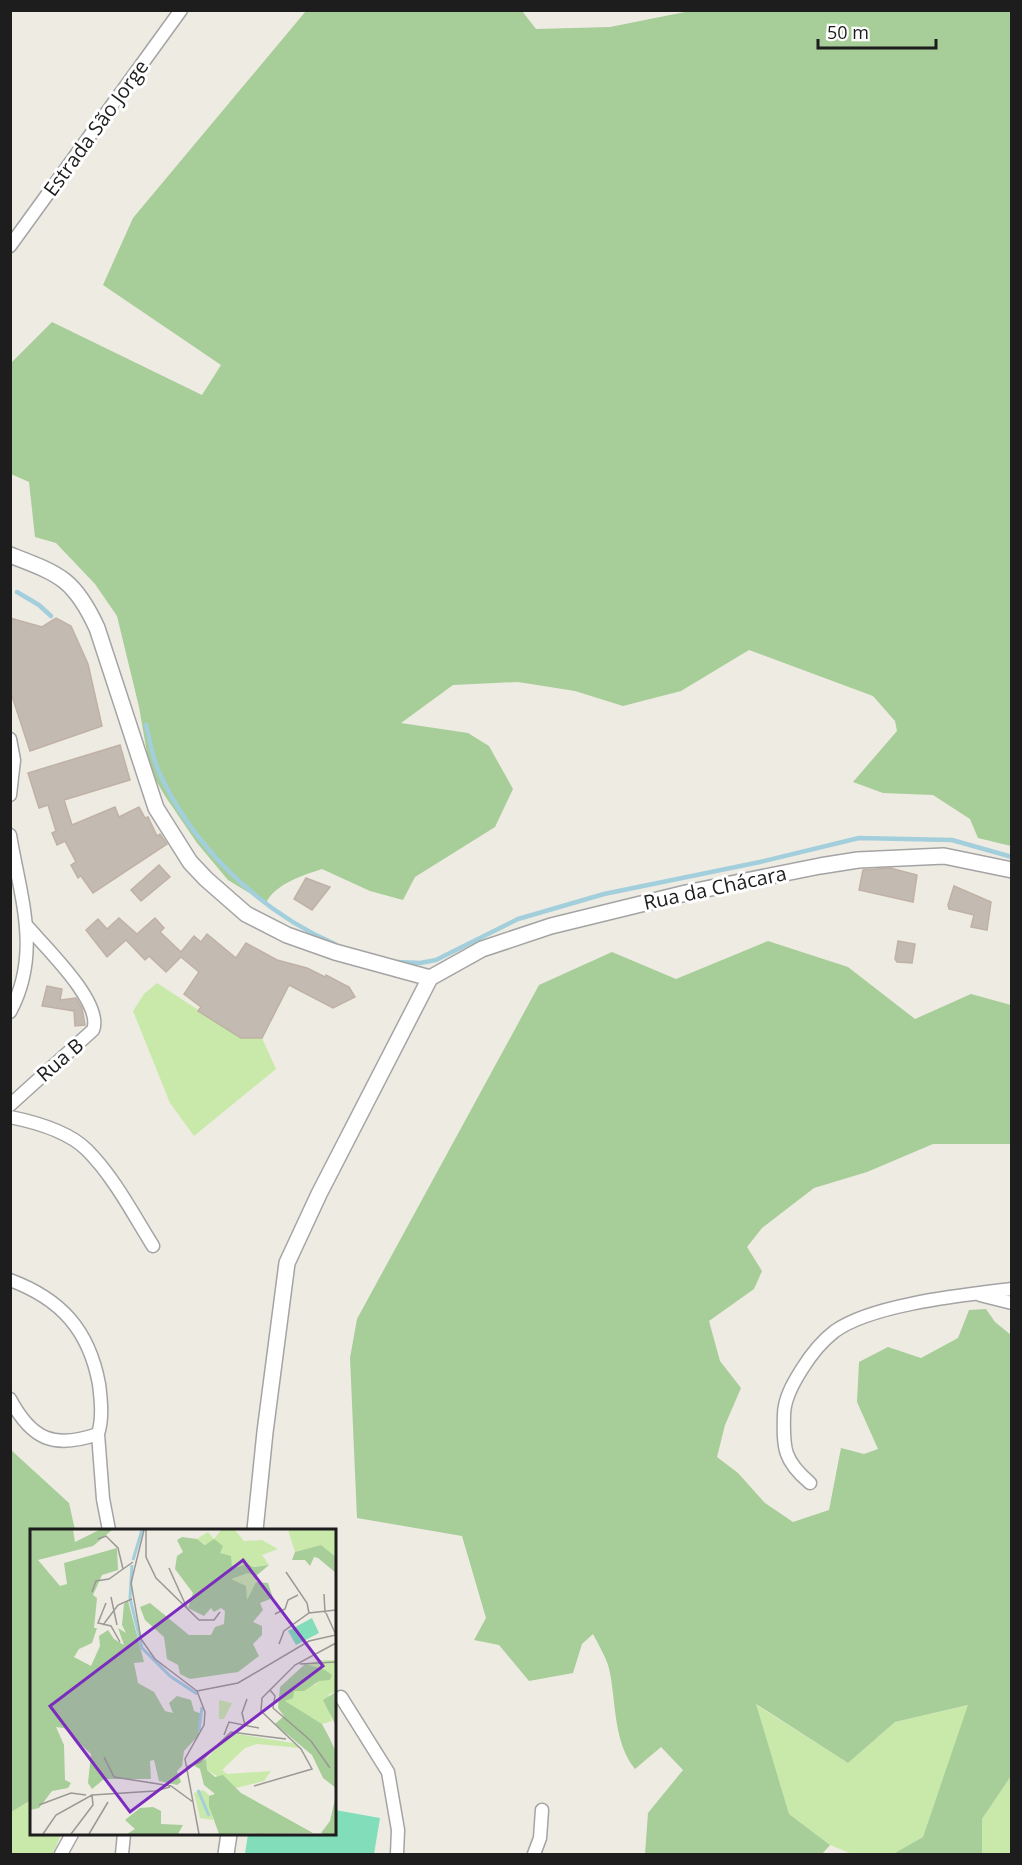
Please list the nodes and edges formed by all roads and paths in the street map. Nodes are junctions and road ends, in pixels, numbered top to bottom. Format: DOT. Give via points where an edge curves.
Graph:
graph roads {
  1 [pos="181,10"];
  2 [pos="10,246"];
  3 [pos="12,560"];
  4 [pos="10,739"];
  5 [pos="10,795"];
  6 [pos="10,835"];
  7 [pos="1011,870"];
  8 [pos="26,925"];
  9 [pos="430,978"];
  10 [pos="10,1012"];
  11 [pos="10,1105"];
  12 [pos="10,1117"];
  13 [pos="153,1246"];
  14 [pos="10,1280"];
  15 [pos="1011,1289"];
  16 [pos="973,1294"];
  17 [pos="1011,1303"];
  18 [pos="10,1399"];
  19 [pos="98,1434"];
  20 [pos="810,1483"];
  21 [pos="109,1529"];
  22 [pos="255,1529"];
  23 [pos="341,1696"];
  24 [pos="542,1810"];
  25 [pos="71,1835"];
  26 [pos="124,1835"];
  27 [pos="230,1835"];
  28 [pos="61,1854"];
  29 [pos="122,1854"];
  30 [pos="226,1854"];
  31 [pos="397,1854"];
  32 [pos="534,1854"];
  1 -- 2 [label="street, Estrada São Jorge"];
  3 -- 9 [label="street" via="52,571 78,592 97,628 156,808 190,862 206,879 246,914 287,935"];
  4 -- 5 [label="street" via="14,760"];
  6 -- 8 [label="street"];
  7 -- 9 [label="street, Rua da Chácara" via="945,856 820,866 551,926 482,949"];
  8 -- 10 [label="street" via="28,965"];
  8 -- 11 [label="street, Rua B" via="91,1005 96,1023"];
  9 -- 22 [label="street" via="287,1263"];
  12 -- 13 [label="street" via="60,1134 86,1149 114,1184"];
  14 -- 19 [label="street" via="35,1289 60,1307 87,1342 102,1401"];
  15 -- 16 [label="street"];
  16 -- 17 [label="street"];
  16 -- 20 [label="street" via="862,1317 834,1332 810,1358 789,1394 783,1440 786,1456 796,1472"];
  18 -- 19 [label="street" via="20,1417 40,1435 54,1441 73,1442"];
  19 -- 21 [label="street"];
  23 -- 31 [label="street" via="388,1772 395,1803"];
  24 -- 32 [label="street" via="540,1838"];
  25 -- 28 [label="street"];
  26 -- 29 [label="street"];
  27 -- 30 [label="street"];
}
